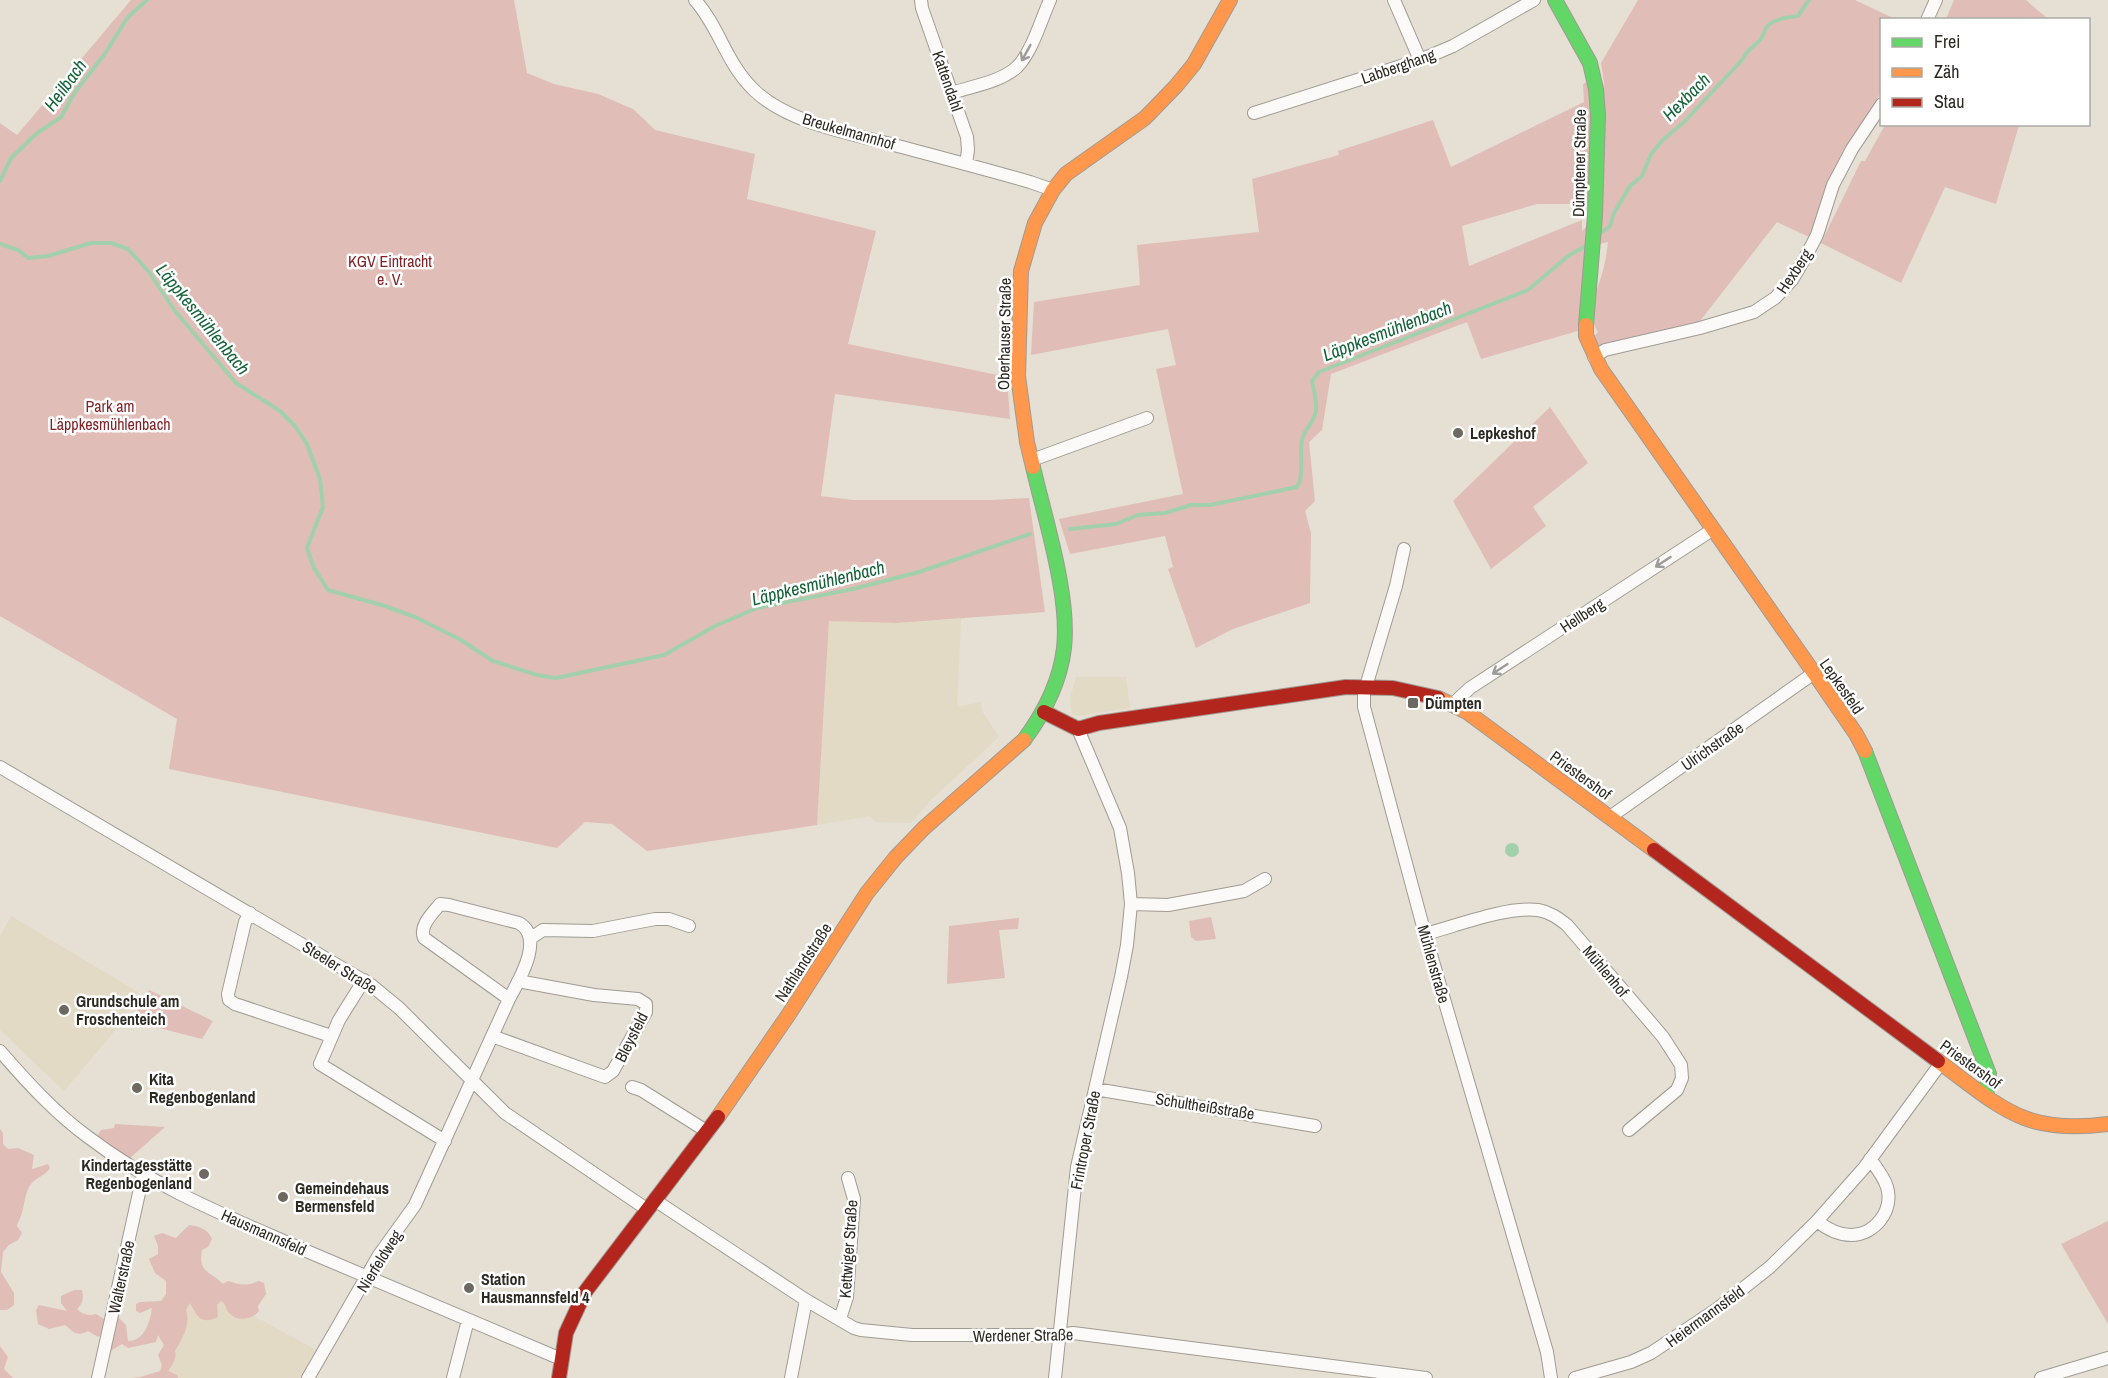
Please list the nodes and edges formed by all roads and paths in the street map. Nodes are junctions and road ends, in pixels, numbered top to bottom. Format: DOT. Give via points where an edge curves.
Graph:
graph roads {
  1 [pos="695,0"];
  2 [pos="921,0"];
  3 [pos="1050,0"];
  4 [pos="1230,0"];
  5 [pos="1394,0"];
  6 [pos="1534,0"];
  7 [pos="1555,0"];
  8 [pos="1936,0"];
  9 [pos="1928,18"];
  10 [pos="1420,60"];
  11 [pos="952,93"];
  12 [pos="1880,106"];
  13 [pos="1254,113"];
  14 [pos="966,164"];
  15 [pos="1053,190"];
  16 [pos="1586,336"];
  17 [pos="1594,357"];
  18 [pos="1147,418"];
  19 [pos="1032,460"];
  20 [pos="1712,530"];
  21 [pos="1404,549"];
  22 [pos="1814,673"];
  23 [pos="1366,685"];
  24 [pos="1454,703"];
  25 [pos="1044,712"];
  26 [pos="1078,729"];
  27 [pos="0,767"];
  28 [pos="935,817"];
  29 [pos="1610,817"];
  30 [pos="1265,879"];
  31 [pos="1131,904"];
  32 [pos="250,913"];
  33 [pos="689,926"];
  34 [pos="1425,934"];
  35 [pos="531,938"];
  36 [pos="364,980"];
  37 [pos="518,981"];
  38 [pos="509,999"];
  39 [pos="331,1036"];
  40 [pos="492,1036"];
  41 [pos="0,1051"];
  42 [pos="1941,1063"];
  43 [pos="472,1080"];
  44 [pos="632,1087"];
  45 [pos="1095,1089"];
  46 [pos="1986,1096"];
  47 [pos="2108,1124"];
  48 [pos="1316,1126"];
  49 [pos="1629,1130"];
  50 [pos="708,1132"];
  51 [pos="445,1141"];
  52 [pos="1870,1159"];
  53 [pos="143,1175"];
  54 [pos="848,1178"];
  55 [pos="652,1206"];
  56 [pos="1817,1221"];
  57 [pos="366,1276"];
  58 [pos="807,1300"];
  59 [pos="840,1319"];
  60 [pos="468,1320"];
  61 [pos="1059,1335"];
  62 [pos="2108,1358"];
  63 [pos="561,1359"];
  64 [pos="98,1378"];
  65 [pos="308,1378"];
  66 [pos="453,1378"];
  67 [pos="560,1378"];
  68 [pos="790,1378"];
  69 [pos="1055,1378"];
  70 [pos="1426,1378"];
  71 [pos="1551,1378"];
  72 [pos="1575,1378"];
  73 [pos="2041,1378"];
  1 -- 14 [label="street, Breukelmannhof" via="712,23 732,64 755,91 776,107 814,123"];
  2 -- 11 [label="street, Kattendahl"];
  3 -- 11 [label="street, one-way" via="1018,66"];
  4 -- 15 [label="street, Oberhauser Straße" via="1194,64 1176,86 1145,118 1066,174"];
  5 -- 10 [label="street"];
  6 -- 10 [label="street, Labberghang"];
  7 -- 16 [label="street, Dümptener Straße" via="1590,63 1596,89 1595,215"];
  8 -- 9 [label="street"];
  10 -- 13 [label="street, Labberghang"];
  11 -- 14 [label="street, Kattendahl" via="967,137"];
  12 -- 17 [label="street, Hexberg" via="1838,176 1805,258 1775,298 1754,312 1605,350"];
  14 -- 15 [label="street, Breukelmannhof"];
  15 -- 19 [label="street, Oberhauser Straße" via="1035,223 1021,271 1018,376"];
  16 -- 17 [label="street, Lepkesfeld"];
  17 -- 20 [label="street, Lepkesfeld"];
  18 -- 19 [label="street"];
  19 -- 25 [label="street, Oberhauser Straße" via="1060,584 1064,627 1060,669"];
  20 -- 22 [label="street, Lepkesfeld"];
  20 -- 24 [label="street, Hellberg, one-way" via="1470,688"];
  21 -- 23 [label="street, Mühlenstraße"];
  22 -- 29 [label="street, Ulrichstraße"];
  22 -- 46 [label="street, Lepkesfeld" via="1868,756 1989,1074"];
  23 -- 24 [label="street, Priestershof"];
  23 -- 26 [label="street, Priestershof"];
  23 -- 34 [label="street, Mühlenstraße" via="1362,700 1365,714"];
  24 -- 29 [label="street, Priestershof"];
  25 -- 26 [label="street"];
  25 -- 28 [label="street, Oberhauser Straße" via="1010,754"];
  26 -- 31 [label="street, Frintroper Straße" via="1120,828"];
  27 -- 32 [label="street, Steeler Straße"];
  28 -- 50 [label="street, Nathlandstraße" via="867,893"];
  29 -- 42 [label="street, Priestershof"];
  30 -- 31 [label="street" via="1244,891 1168,905"];
  31 -- 45 [label="street, Frintroper Straße" via="1124,961"];
  32 -- 36 [label="street, Steeler Straße"];
  32 -- 39 [label="street" via="229,1000"];
  33 -- 35 [label="street" via="675,920 655,919 603,930 543,930"];
  34 -- 49 [label="street, Mühlenhof" via="1514,910 1544,911 1567,925 1663,1037 1681,1065 1682,1078 1677,1090"];
  34 -- 71 [label="street, Mühlenstraße" via="1547,1352"];
  35 -- 37 [label="street"];
  35 -- 38 [label="street" via="522,924 443,903 422,929 424,938"];
  36 -- 39 [label="street"];
  36 -- 43 [label="street, Steeler Straße" via="399,1008"];
  37 -- 38 [label="street"];
  37 -- 40 [label="street, Bleysfeld" via="638,999 645,1002 646,1012 613,1071 605,1077"];
  38 -- 40 [label="street"];
  39 -- 51 [label="street" via="320,1064"];
  40 -- 43 [label="street"];
  41 -- 53 [label="street, Hausmannsfeld" via="71,1124"];
  42 -- 46 [label="street, Priestershof"];
  42 -- 52 [label="street, Heiermannsfeld"];
  43 -- 51 [label="street, Nierfeldweg"];
  43 -- 55 [label="street, Steeler Straße" via="516,1121"];
  44 -- 50 [label="street"];
  45 -- 48 [label="street, Schultheißstraße"];
  45 -- 61 [label="street, Frintroper Straße" via="1077,1167"];
  46 -- 47 [label="street, Priestershof" via="2009,1112 2046,1127 2076,1129"];
  50 -- 55 [label="street, Nathlandstraße"];
  51 -- 57 [label="street, Nierfeldweg" via="416,1204"];
  52 -- 56 [label="street, Heiermannsfeld"];
  52 -- 56 [label="street" via="1889,1193 1879,1222 1868,1231 1851,1235 1834,1232"];
  53 -- 57 [label="street, Hausmannsfeld" via="195,1202"];
  53 -- 64 [label="street, Walterstraße"];
  54 -- 59 [label="street, Kettwiger Straße" via="854,1199 847,1296"];
  55 -- 58 [label="street, Werdener Straße"];
  55 -- 63 [label="street, Nathlandstraße" via="585,1292 568,1326"];
  56 -- 72 [label="street, Heiermannsfeld" via="1742,1289 1671,1341 1636,1361"];
  57 -- 60 [label="street, Hausmannsfeld"];
  57 -- 65 [label="street, Nierfeldweg"];
  58 -- 59 [label="street, Werdener Straße"];
  58 -- 68 [label="street"];
  59 -- 61 [label="street, Werdener Straße" via="861,1330 903,1335"];
  60 -- 63 [label="street, Hausmannsfeld"];
  60 -- 66 [label="street"];
  61 -- 69 [label="street, Frintroper Straße"];
  61 -- 70 [label="street, Werdener Straße" via="1073,1333"];
  62 -- 73 [label="street"];
  63 -- 67 [label="street, Nathlandstraße"];
}
